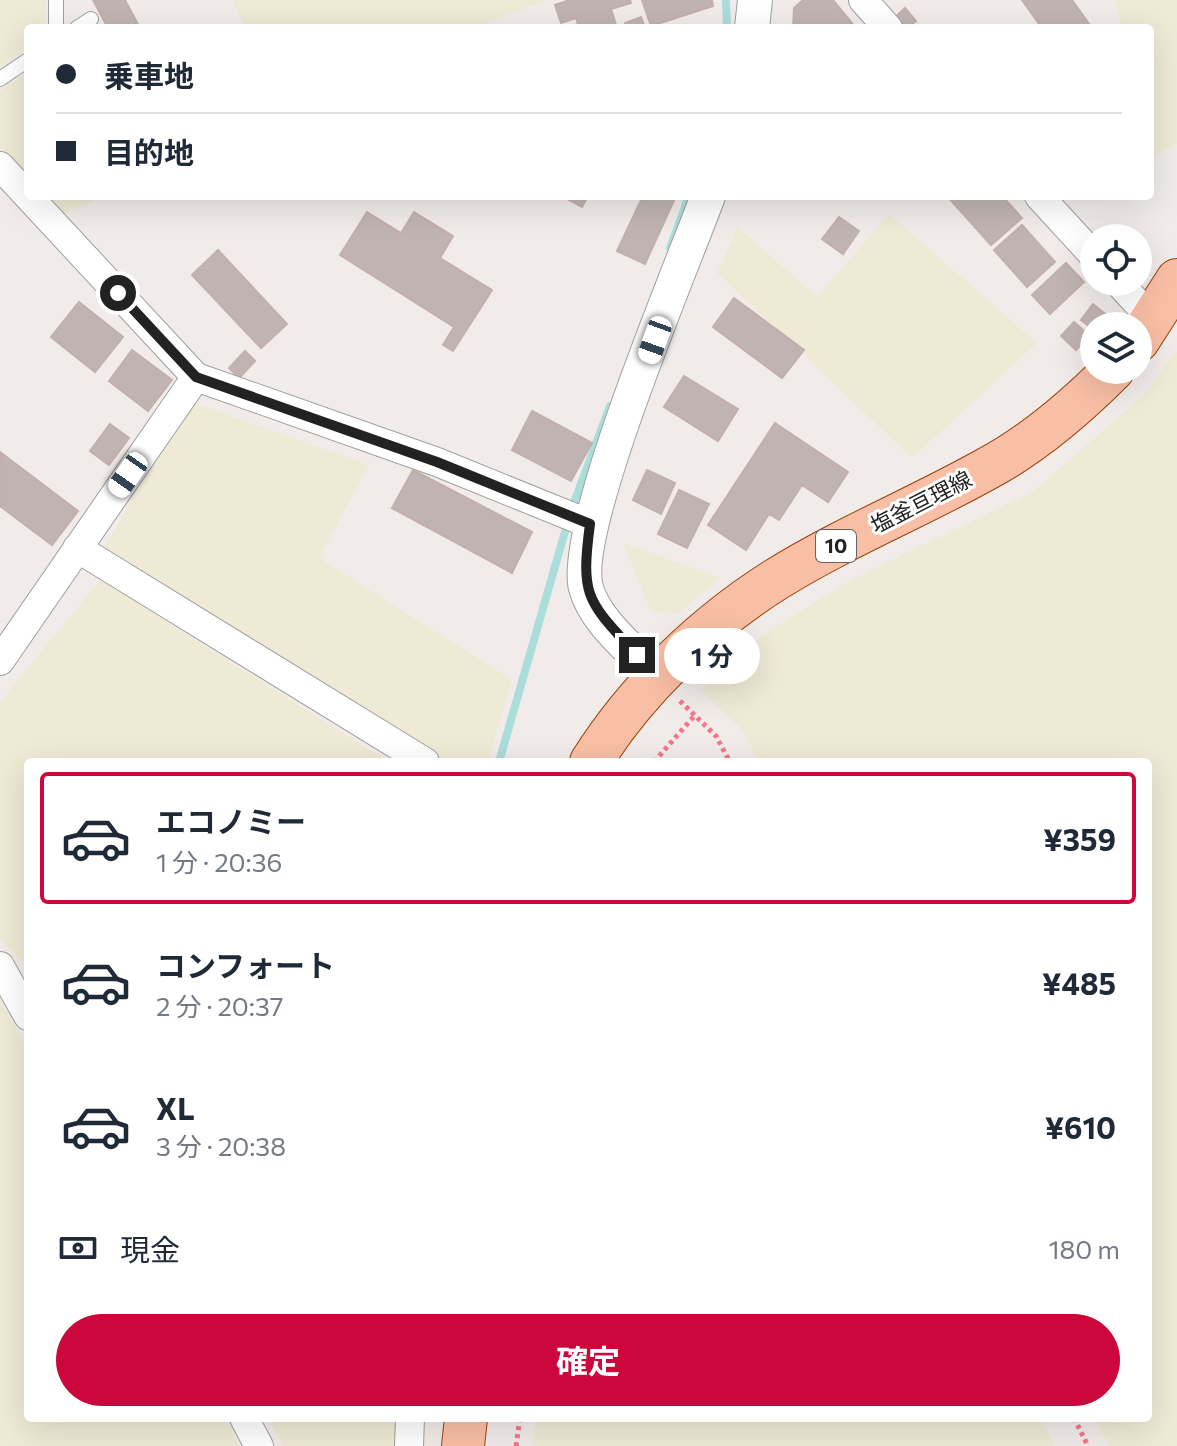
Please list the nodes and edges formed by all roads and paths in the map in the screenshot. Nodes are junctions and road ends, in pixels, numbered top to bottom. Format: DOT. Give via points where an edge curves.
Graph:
graph roads {
  1 [pos="56,0"];
  2 [pos="755,0"];
  3 [pos="863,0"];
  4 [pos="91,19"];
  5 [pos="56,24"];
  6 [pos="83,24"];
  7 [pos="752,24"];
  8 [pos="884,24"];
  9 [pos="24,63"];
  10 [pos="0,79"];
  11 [pos="0,166"];
  12 [pos="24,192"];
  13 [pos="32,200"];
  14 [pos="707,200"];
  15 [pos="1043,200"];
  16 [pos="1080,241"];
  17 [pos="1177,280"];
  18 [pos="1152,321"];
  19 [pos="196,377"];
  20 [pos="1097,384"];
  21 [pos="590,524"];
  22 [pos="77,548"];
  23 [pos="0,661"];
  24 [pos="657,677"];
  25 [pos="695,715"];
  26 [pos="418,758"];
  27 [pos="594,758"];
  28 [pos="657,758"];
  29 [pos="728,758"];
  30 [pos="0,966"];
  31 [pos="24,1009"];
  32 [pos="246,1422"];
  33 [pos="410,1422"];
  34 [pos="466,1422"];
  35 [pos="519,1422"];
  36 [pos="1076,1422"];
  37 [pos="259,1446"];
  38 [pos="409,1446"];
  39 [pos="463,1446"];
  40 [pos="516,1446"];
  41 [pos="1088,1446"];
  1 -- 5 [label="lane"];
  2 -- 7 [label="street"];
  3 -- 8 [label="street"];
  4 -- 6 [label="lane"];
  9 -- 10 [label="lane"];
  11 -- 12 [label="street"];
  13 -- 19 [label="street"];
  14 -- 21 [label="street"];
  15 -- 16 [label="street"];
  17 -- 18 [label="main road"];
  19 -- 21 [label="street" via="437,462"];
  19 -- 22 [label="street"];
  20 -- 24 [label="main road, 塩釜亘理線 / 10" via="1031,441 992,466 773,581"];
  21 -- 24 [label="street" via="584,571 594,608"];
  22 -- 23 [label="street"];
  22 -- 26 [label="street"];
  24 -- 25 [label="path"];
  24 -- 27 [label="main road, 塩釜亘理線 / 10"];
  25 -- 28 [label="path"];
  25 -- 29 [label="path"];
  30 -- 31 [label="street"];
  32 -- 37 [label="street"];
  33 -- 38 [label="street"];
  34 -- 39 [label="main road"];
  35 -- 40 [label="path"];
  36 -- 41 [label="path"];
}
